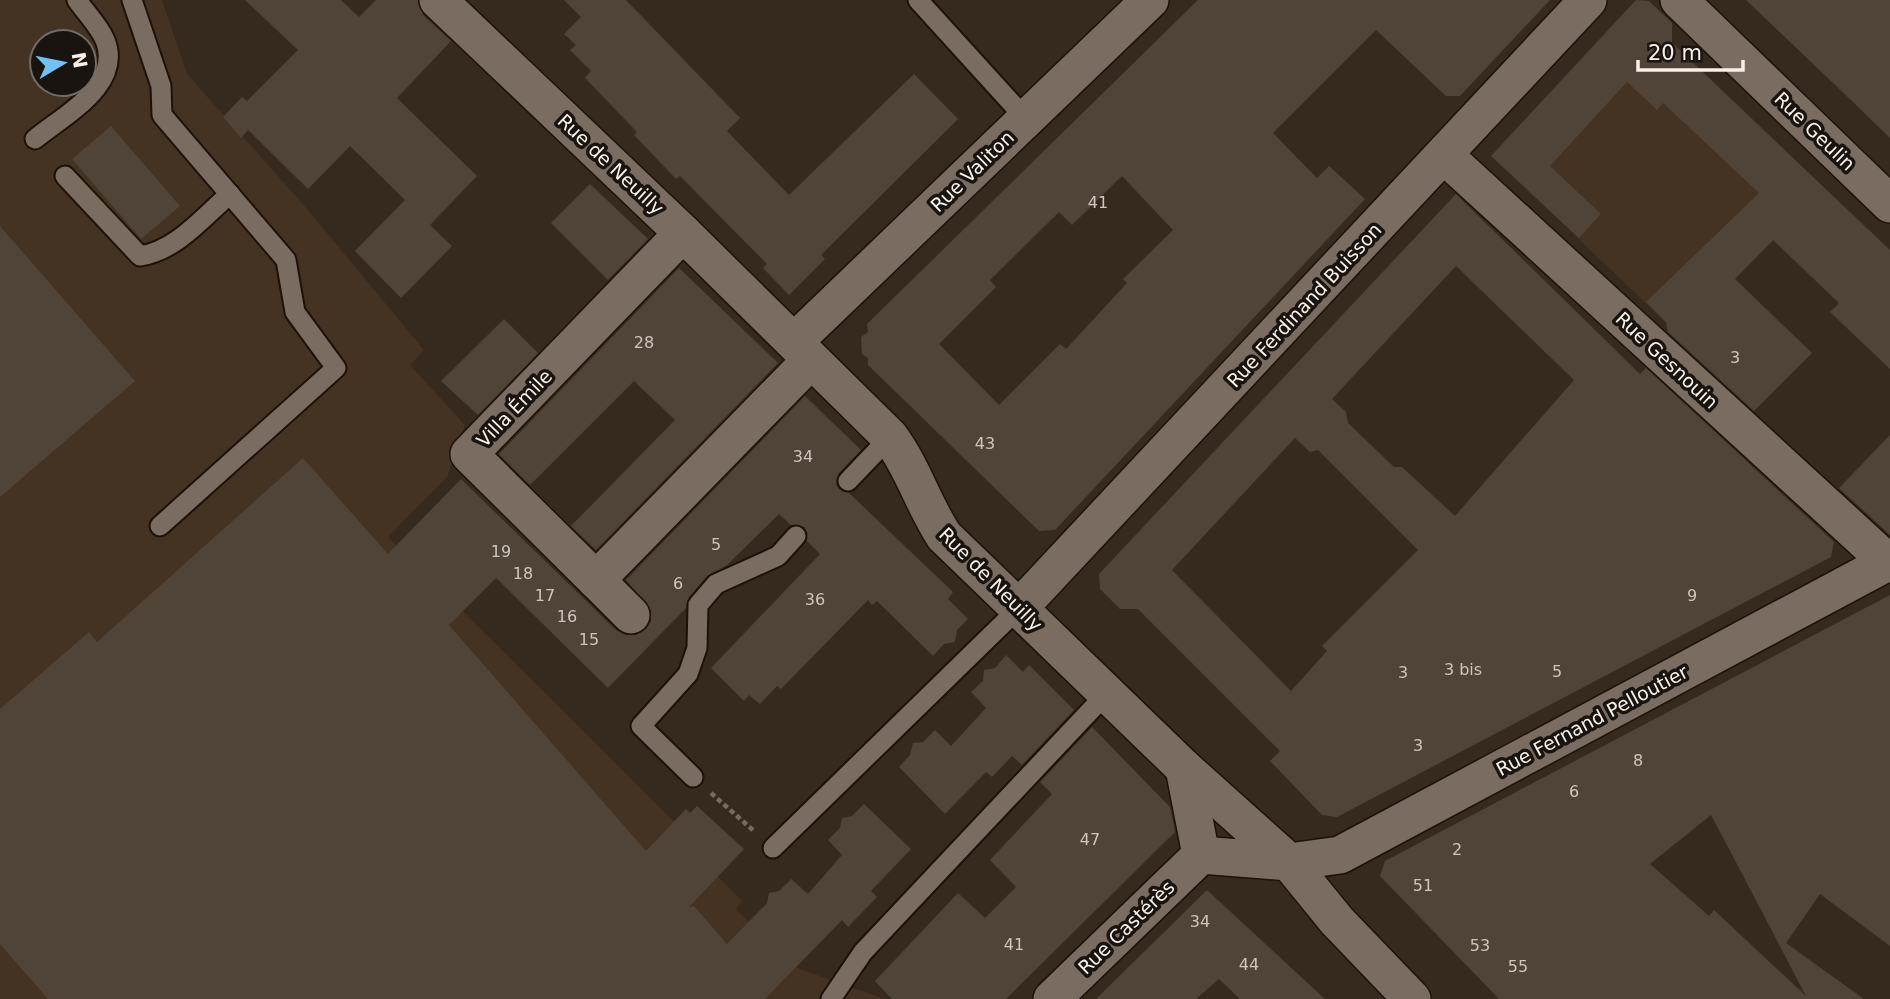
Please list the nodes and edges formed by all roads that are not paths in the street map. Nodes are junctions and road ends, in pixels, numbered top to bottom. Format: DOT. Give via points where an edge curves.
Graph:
graph roads {
  1 [pos="77,0"];
  2 [pos="132,0"];
  3 [pos="438,0"];
  4 [pos="918,0"];
  5 [pos="1150,0"];
  6 [pos="1588,0"];
  7 [pos="1679,0"];
  8 [pos="1026,119"];
  9 [pos="35,139"];
  10 [pos="1445,156"];
  11 [pos="65,176"];
  12 [pos="230,194"];
  13 [pos="1890,204"];
  14 [pos="683,233"];
  15 [pos="803,351"];
  16 [pos="890,437"];
  17 [pos="848,481"];
  18 [pos="160,526"];
  19 [pos="796,536"];
  20 [pos="1889,562"];
  21 [pos="596,580"];
  22 [pos="1019,608"];
  23 [pos="631,615"];
  24 [pos="1107,693"];
  25 [pos="1184,768"];
  26 [pos="694,777"];
  27 [pos="773,848"];
  28 [pos="1200,855"];
  29 [pos="1289,862"];
  30 [pos="831,999"];
  31 [pos="1052,999"];
  32 [pos="1412,999"];
  1 -- 9 [label="lane" via="104,38 110,57 106,75 95,90"];
  2 -- 12 [label="lane" via="161,86 162,115"];
  3 -- 14 [label="street, Rue de Neuilly"];
  4 -- 8 [label="lane"];
  5 -- 8 [label="street, Rue Valiton"];
  6 -- 10 [label="street, Rue Ferdinand Buisson"];
  7 -- 13 [label="street, Rue Geulin"];
  8 -- 15 [label="street, Rue Valiton"];
  10 -- 20 [label="street, Rue Gesnouin"];
  10 -- 22 [label="street, Rue Ferdinand Buisson"];
  11 -- 12 [label="lane" via="140,256 169,247"];
  12 -- 18 [label="lane" via="286,260 295,312 336,368"];
  14 -- 15 [label="street, Rue de Neuilly"];
  14 -- 21 [label="street, Villa Émile" via="469,454"];
  15 -- 16 [label="street, Rue de Neuilly"];
  15 -- 21 [label="street"];
  16 -- 17 [label="lane"];
  16 -- 22 [label="street, Rue de Neuilly" via="906,459 930,516 944,536"];
  19 -- 26 [label="lane" via="778,556 716,584 698,605 697,648 688,674 641,726"];
  20 -- 29 [label="street, Rue Fernand Pelloutier" via="1339,855"];
  21 -- 23 [label="street, Villa Émile"];
  22 -- 24 [label="street, Rue de Neuilly"];
  22 -- 27 [label="lane"];
  24 -- 25 [label="street, Rue de Neuilly"];
  24 -- 30 [label="lane" via="863,952"];
  25 -- 28 [label="street"];
  25 -- 29 [label="street, Rue de Neuilly"];
  28 -- 29 [label="street"];
  28 -- 31 [label="street, Rue Castérès"];
  29 -- 32 [label="street, Rue de Neuilly" via="1337,921"];
}
